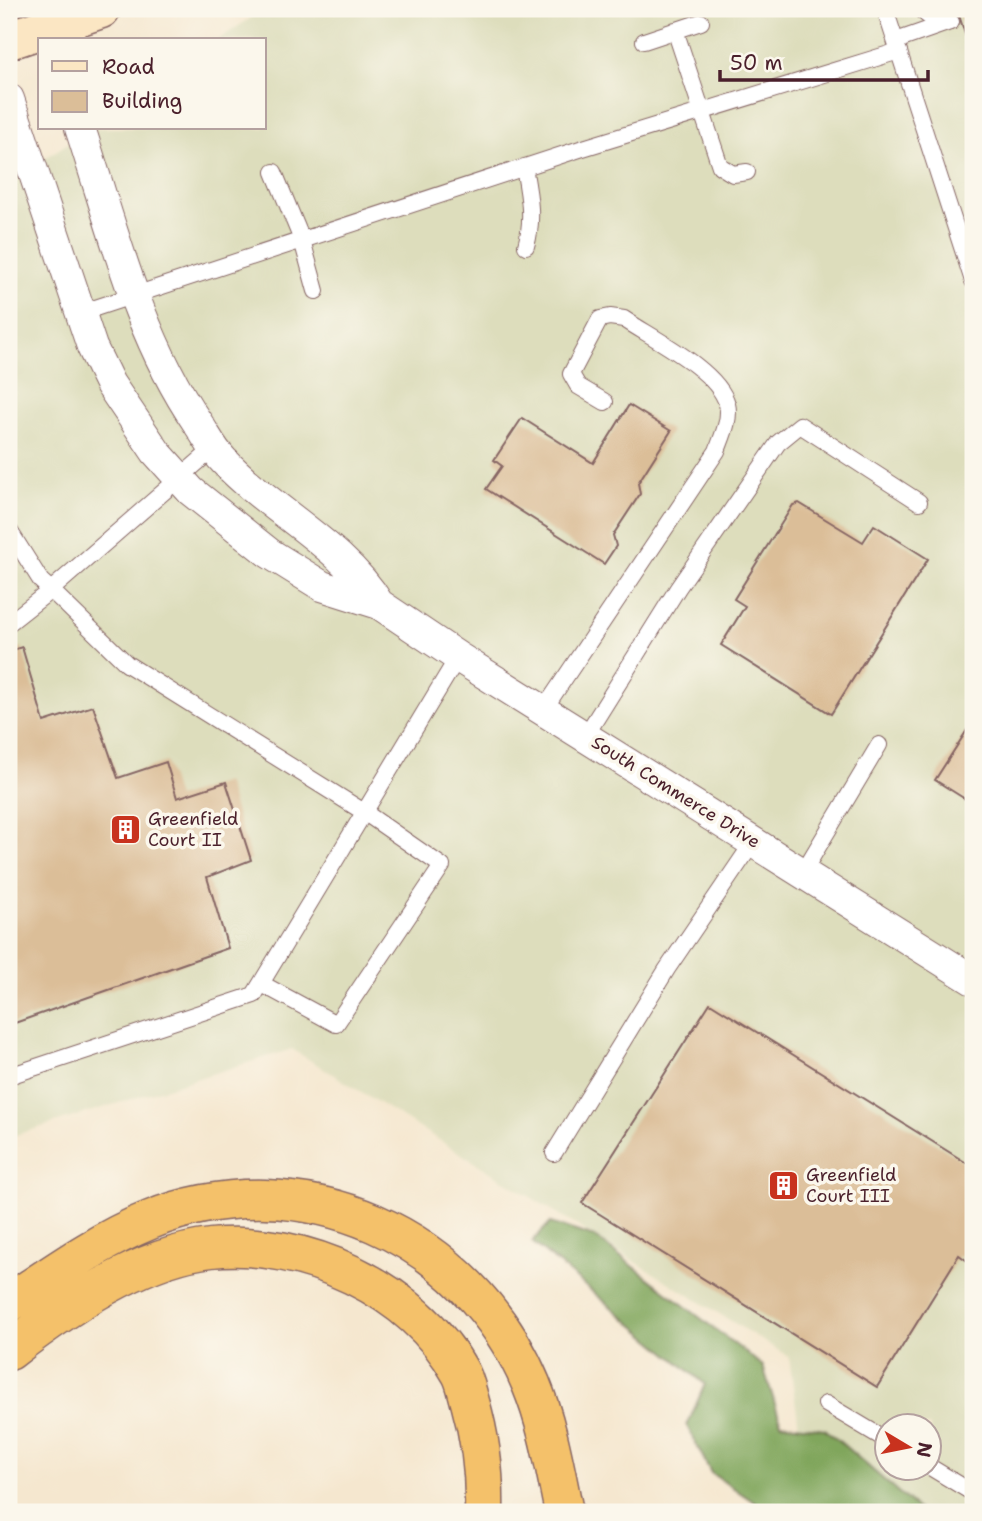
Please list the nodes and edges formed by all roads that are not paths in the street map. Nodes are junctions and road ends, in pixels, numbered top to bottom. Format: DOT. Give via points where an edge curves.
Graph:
graph roads {
  1 [pos="101,9"];
  2 [pos="885,9"];
  3 [pos="920,9"];
  4 [pos="701,22"];
  5 [pos="50,25"];
  6 [pos="675,30"];
  7 [pos="9,40"];
  8 [pos="644,41"];
  9 [pos="897,46"];
  10 [pos="9,99"];
  11 [pos="701,112"];
  12 [pos="81,130"];
  13 [pos="524,167"];
  14 [pos="274,172"];
  15 [pos="747,172"];
  16 [pos="302,240"];
  17 [pos="526,246"];
  18 [pos="973,281"];
  19 [pos="316,291"];
  20 [pos="134,294"];
  21 [pos="80,313"];
  22 [pos="605,402"];
  23 [pos="214,448"];
  24 [pos="178,477"];
  25 [pos="919,502"];
  26 [pos="9,530"];
  27 [pos="51,590"];
  28 [pos="379,604"];
  29 [pos="9,623"];
  30 [pos="458,657"];
  31 [pos="544,709"];
  32 [pos="586,734"];
  33 [pos="878,745"];
  34 [pos="364,812"];
  35 [pos="754,841"];
  36 [pos="803,872"];
  37 [pos="973,980"];
  38 [pos="261,984"];
  39 [pos="9,1076"];
  40 [pos="554,1153"];
  41 [pos="9,1303"];
  42 [pos="9,1351"];
  43 [pos="827,1404"];
  44 [pos="874,1433"];
  45 [pos="944,1476"];
  46 [pos="973,1493"];
  47 [pos="484,1512"];
  48 [pos="564,1512"];
  1 -- 5 [label="main road"];
  2 -- 9 [label="lane"];
  3 -- 9 [label="lane" via="956,21"];
  4 -- 6 [label="lane"];
  5 -- 7 [label="main road"];
  6 -- 8 [label="lane"];
  6 -- 11 [label="lane"];
  9 -- 11 [label="lane"];
  9 -- 18 [label="lane"];
  10 -- 21 [label="street, South Commerce Drive"];
  11 -- 13 [label="lane"];
  11 -- 15 [label="lane" via="720,166 733,174"];
  12 -- 20 [label="street, South Commerce Drive"];
  13 -- 16 [label="lane"];
  13 -- 17 [label="lane" via="531,211"];
  14 -- 16 [label="lane"];
  16 -- 19 [label="lane"];
  16 -- 20 [label="lane"];
  20 -- 21 [label="lane"];
  20 -- 23 [label="street, South Commerce Drive" via="181,399"];
  21 -- 24 [label="street, South Commerce Drive" via="110,384"];
  22 -- 31 [label="lane" via="578,386 571,374 600,319 610,317 624,319 714,379 727,404 726,428 717,451"];
  23 -- 24 [label="lane"];
  23 -- 28 [label="street, South Commerce Drive" via="264,498 356,572"];
  24 -- 27 [label="lane"];
  24 -- 28 [label="street, South Commerce Drive" via="280,560 322,586"];
  25 -- 32 [label="lane" via="800,425 778,443 678,587"];
  26 -- 27 [label="lane"];
  27 -- 29 [label="lane"];
  27 -- 34 [label="lane" via="127,664"];
  28 -- 30 [label="street, South Commerce Drive"];
  30 -- 31 [label="street, South Commerce Drive"];
  30 -- 34 [label="lane"];
  31 -- 32 [label="street, South Commerce Drive"];
  32 -- 35 [label="street, South Commerce Drive"];
  33 -- 36 [label="lane"];
  34 -- 38 [label="lane"];
  34 -- 38 [label="lane" via="442,866 336,1024"];
  35 -- 36 [label="street, South Commerce Drive"];
  35 -- 40 [label="lane" via="667,969"];
  36 -- 37 [label="street, South Commerce Drive"];
  38 -- 39 [label="lane" via="254,995"];
  41 -- 48 [label="highway" via="103,1242 186,1208 258,1198 346,1211 415,1245 460,1278 486,1307 531,1384 550,1442"];
  42 -- 47 [label="highway" via="56,1314 169,1258 212,1248 288,1250 353,1274 424,1322 461,1373 480,1438"];
  43 -- 44 [label="lane"];
  45 -- 46 [label="lane"];
}
